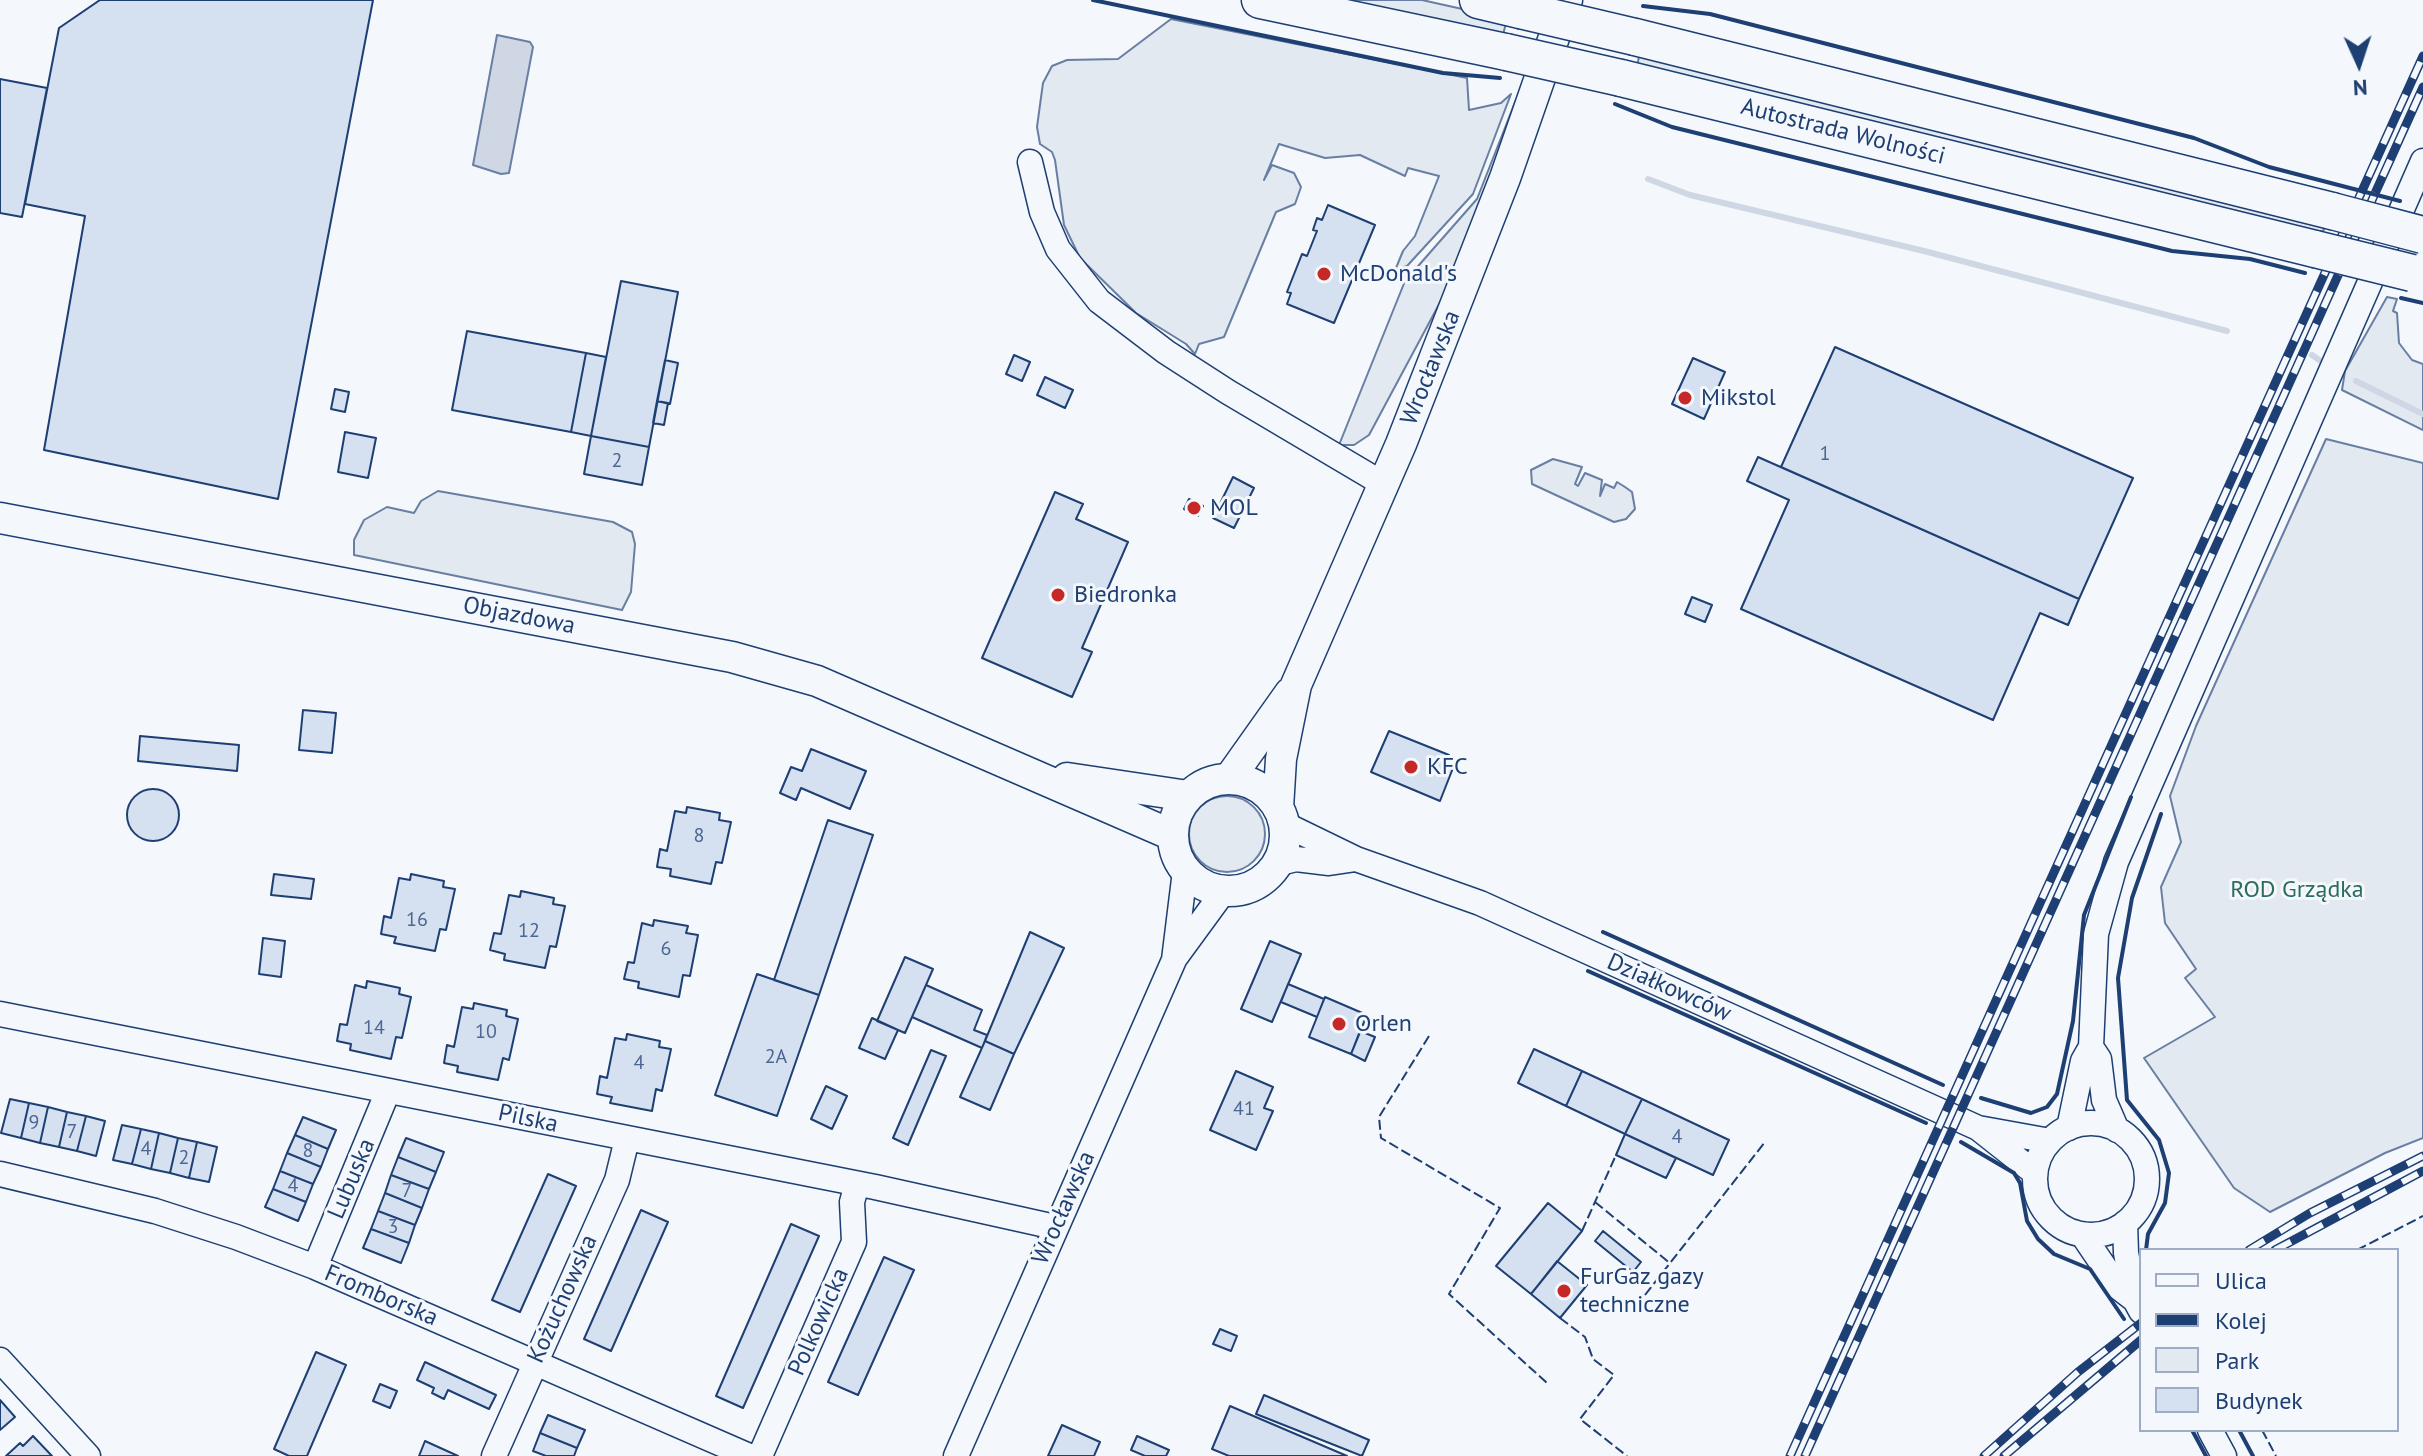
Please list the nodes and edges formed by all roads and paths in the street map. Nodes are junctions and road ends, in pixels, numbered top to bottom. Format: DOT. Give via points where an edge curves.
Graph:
graph roads {
  1 [pos="1260,0"];
  2 [pos="1478,0"];
  3 [pos="1567,0"];
  4 [pos="2423,161"];
  5 [pos="1030,162"];
  6 [pos="2423,235"];
  7 [pos="2418,274"];
  8 [pos="1385,485"];
  9 [pos="0,518"];
  10 [pos="1296,685"];
  11 [pos="1022,771"];
  12 [pos="1229,779"];
  13 [pos="1188,796"];
  14 [pos="1281,816"];
  15 [pos="1172,835"];
  16 [pos="1356,859"];
  17 [pos="1276,864"];
  18 [pos="1185,871"];
  19 [pos="1224,891"];
  20 [pos="1174,960"];
  21 [pos="0,1014"];
  22 [pos="2091,1047"];
  23 [pos="388,1091"];
  24 [pos="1978,1128"];
  25 [pos="2117,1130"];
  26 [pos="2060,1134"];
  27 [pos="627,1139"];
  28 [pos="2035,1173"];
  29 [pos="0,1174"];
  30 [pos="857,1184"];
  31 [pos="2125,1223"];
  32 [pos="1055,1227"];
  33 [pos="2082,1234"];
  34 [pos="315,1267"];
  35 [pos="2138,1306"];
  36 [pos="0,1360"];
  37 [pos="534,1361"];
  38 [pos="2211,1432"];
  39 [pos="88,1456"];
  40 [pos="494,1456"];
  41 [pos="749,1456"];
  42 [pos="760,1456"];
  43 [pos="956,1456"];
  44 [pos="2224,1456"];
  1 -- 7 [label="highway, Autostrada Wolności, bridge" via="1621,78"];
  2 -- 6 [label="highway, Autostrada Wolności, bridge"];
  3 -- 8 [label="main road, Wrocławska" via="1494,206"];
  4 -- 22 [label="street" via="2116,862 2096,934"];
  5 -- 8 [label="street" via="1058,249 1099,301 1166,352"];
  8 -- 10 [label="main road, Wrocławska"];
  9 -- 11 [label="main road, Objazdowa" via="732,657 817,681"];
  10 -- 12 [label="main road, Wrocławska"];
  10 -- 14 [label="main road, Wrocławska" via="1281,759"];
  11 -- 13 [label="main road, Objazdowa"];
  11 -- 15 [label="main road, Objazdowa"];
  12 -- 13 [label="main road"];
  12 -- 14 [label="main road" via="1257,786"];
  13 -- 15 [label="main road"];
  14 -- 16 [label="street, Działkowców"];
  14 -- 17 [label="main road" via="1285,841"];
  15 -- 18 [label="main road"];
  16 -- 17 [label="street, Działkowców"];
  16 -- 24 [label="street, Działkowców" via="1480,903"];
  17 -- 19 [label="main road" via="1256,884"];
  18 -- 19 [label="main road" via="1203,885"];
  18 -- 20 [label="street, Wrocławska"];
  19 -- 20 [label="street, Wrocławska"];
  20 -- 32 [label="street, Wrocławska"];
  21 -- 23 [label="street, Pilska"];
  22 -- 25 [label="street" via="2099,1059 2104,1100"];
  22 -- 26 [label="street"];
  23 -- 27 [label="street, Pilska"];
  23 -- 34 [label="street, Lubuska"];
  24 -- 26 [label="street, Działkowców"];
  24 -- 28 [label="street, Działkowców"];
  25 -- 26 [label="street" via="2100,1124"];
  25 -- 31 [label="street" via="2132,1141 2147,1174 2138,1210"];
  26 -- 28 [label="street" via="2040,1156"];
  27 -- 30 [label="street, Pilska"];
  27 -- 37 [label="street, Kożuchowska" via="617,1180"];
  28 -- 33 [label="street" via="2043,1209 2055,1223"];
  29 -- 34 [label="street, Fromborska" via="155,1211"];
  30 -- 32 [label="street, Pilska"];
  30 -- 42 [label="street, Polkowicka" via="852,1202 854,1242"];
  31 -- 33 [label="street" via="2108,1232"];
  31 -- 35 [label="street"];
  32 -- 43 [label="street, Wrocławska"];
  33 -- 35 [label="street" via="2118,1287"];
  34 -- 37 [label="street, Fromborska"];
  36 -- 39 [label="street"];
  37 -- 40 [label="street, Kożuchowska"];
  37 -- 41 [label="street, Fromborska"];
  38 -- 44 [label="street"];
}
